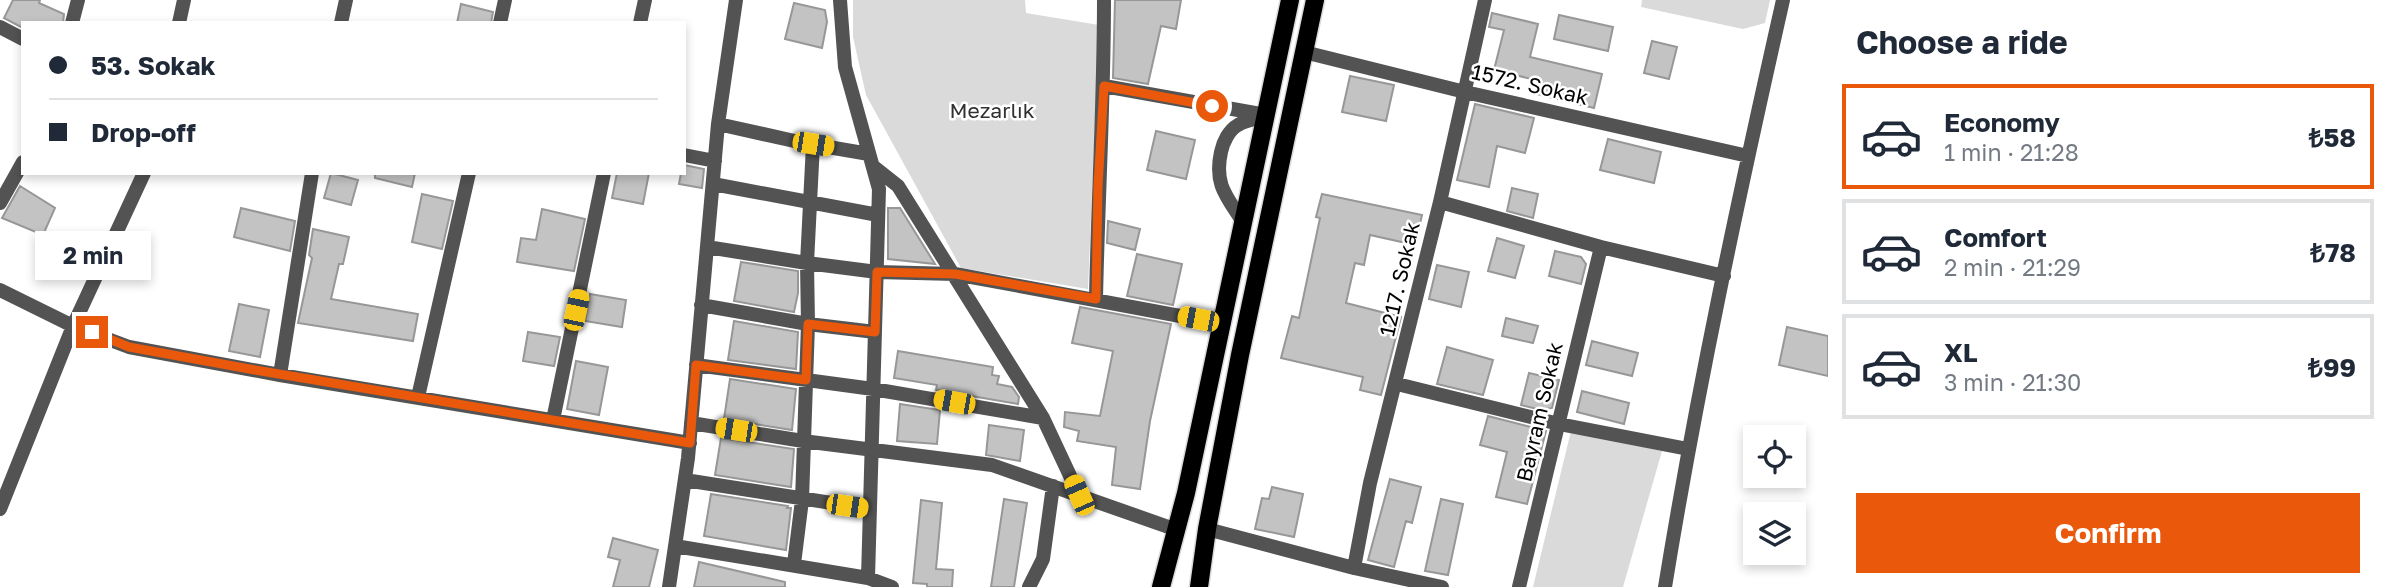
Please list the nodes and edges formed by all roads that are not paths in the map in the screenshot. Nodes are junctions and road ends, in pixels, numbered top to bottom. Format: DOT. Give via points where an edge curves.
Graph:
graph roads {
  1 [pos="78,0"];
  2 [pos="184,0"];
  3 [pos="346,0"];
  4 [pos="505,0"];
  5 [pos="645,0"];
  6 [pos="736,0"];
  7 [pos="840,0"];
  8 [pos="1104,0"];
  9 [pos="1290,0"];
  10 [pos="1315,0"];
  11 [pos="1485,0"];
  12 [pos="1783,0"];
  13 [pos="73,21"];
  14 [pos="179,21"];
  15 [pos="341,21"];
  16 [pos="500,21"];
  17 [pos="640,21"];
  18 [pos="0,27"];
  19 [pos="21,38"];
  20 [pos="1304,52"];
  21 [pos="1104,86"];
  22 [pos="1465,92"];
  23 [pos="1266,115"];
  24 [pos="718,124"];
  25 [pos="813,144"];
  26 [pos="686,155"];
  27 [pos="1748,156"];
  28 [pos="872,160"];
  29 [pos="715,161"];
  30 [pos="21,165"];
  31 [pos="143,175"];
  32 [pos="312,175"];
  33 [pos="469,175"];
  34 [pos="604,175"];
  35 [pos="713,184"];
  36 [pos="0,201"];
  37 [pos="810,202"];
  38 [pos="1440,202"];
  39 [pos="878,215"];
  40 [pos="1243,222"];
  41 [pos="707,247"];
  42 [pos="1601,247"];
  43 [pos="807,263"];
  44 [pos="877,272"];
  45 [pos="955,274"];
  46 [pos="1724,276"];
  47 [pos="0,290"];
  48 [pos="1096,299"];
  49 [pos="701,304"];
  50 [pos="808,324"];
  51 [pos="1223,324"];
  52 [pos="73,326"];
  53 [pos="875,332"];
  54 [pos="696,365"];
  55 [pos="280,374"];
  56 [pos="806,380"];
  57 [pos="1396,384"];
  58 [pos="873,389"];
  59 [pos="418,397"];
  60 [pos="1043,418"];
  61 [pos="553,419"];
  62 [pos="691,423"];
  63 [pos="1559,424"];
  64 [pos="803,441"];
  65 [pos="690,443"];
  66 [pos="1688,449"];
  67 [pos="872,451"];
  68 [pos="685,480"];
  69 [pos="1053,486"];
  70 [pos="1079,495"];
  71 [pos="802,500"];
  72 [pos="0,509"];
  73 [pos="870,509"];
  74 [pos="1207,529"];
  75 [pos="1177,530"];
  76 [pos="675,546"];
  77 [pos="794,564"];
  78 [pos="1354,568"];
  79 [pos="868,578"];
  80 [pos="669,587"];
  81 [pos="892,587"];
  82 [pos="1029,587"];
  83 [pos="1161,587"];
  84 [pos="1199,587"];
  85 [pos="1442,587"];
  86 [pos="1519,587"];
  87 [pos="1665,587"];
  1 -- 13 [label="street"];
  2 -- 14 [label="street"];
  3 -- 15 [label="street"];
  4 -- 16 [label="street"];
  5 -- 17 [label="street"];
  6 -- 24 [label="street"];
  7 -- 28 [label="street" via="845,67"];
  8 -- 21 [label="street"];
  9 -- 23 [label="main road"];
  10 -- 20 [label="main road"];
  11 -- 22 [label="street, 1217. Sokak"];
  12 -- 27 [label="street"];
  18 -- 19 [label="street"];
  20 -- 22 [label="street, 1572. Sokak"];
  20 -- 74 [label="main road"];
  21 -- 23 [label="street"];
  21 -- 48 [label="street"];
  22 -- 27 [label="street, 1572. Sokak"];
  22 -- 38 [label="street, 1217. Sokak"];
  23 -- 40 [label="main road"];
  23 -- 40 [label="street" via="1236,125 1224,141 1219,163 1224,194"];
  24 -- 25 [label="street"];
  24 -- 29 [label="street"];
  25 -- 28 [label="street"];
  25 -- 37 [label="street"];
  26 -- 29 [label="street"];
  27 -- 46 [label="street"];
  28 -- 39 [label="street" via="879,189"];
  28 -- 45 [label="street" via="898,186"];
  29 -- 35 [label="street"];
  30 -- 36 [label="street"];
  31 -- 52 [label="street"];
  32 -- 55 [label="street"];
  33 -- 59 [label="street"];
  34 -- 61 [label="street"];
  35 -- 37 [label="street"];
  35 -- 41 [label="street"];
  37 -- 39 [label="street"];
  37 -- 43 [label="street"];
  38 -- 42 [label="street"];
  38 -- 57 [label="street, 1217. Sokak"];
  39 -- 44 [label="street"];
  40 -- 51 [label="main road"];
  41 -- 43 [label="street"];
  41 -- 49 [label="street"];
  42 -- 46 [label="street"];
  42 -- 63 [label="street, Bayram Sokak"];
  43 -- 44 [label="street"];
  43 -- 50 [label="street"];
  44 -- 45 [label="street"];
  44 -- 53 [label="street"];
  45 -- 48 [label="street"];
  45 -- 60 [label="street"];
  46 -- 66 [label="street"];
  47 -- 52 [label="street"];
  48 -- 51 [label="street"];
  49 -- 50 [label="street"];
  49 -- 54 [label="street"];
  50 -- 53 [label="street"];
  50 -- 56 [label="street"];
  51 -- 75 [label="main road"];
  52 -- 55 [label="street" via="129,347"];
  52 -- 72 [label="street"];
  53 -- 58 [label="street"];
  54 -- 56 [label="street"];
  54 -- 62 [label="street"];
  55 -- 59 [label="street"];
  56 -- 58 [label="street"];
  56 -- 64 [label="street"];
  57 -- 63 [label="street"];
  57 -- 78 [label="street, 1217. Sokak"];
  58 -- 60 [label="street"];
  58 -- 67 [label="street"];
  59 -- 61 [label="street"];
  60 -- 70 [label="street"];
  61 -- 65 [label="street"];
  62 -- 64 [label="street"];
  62 -- 65 [label="street"];
  63 -- 66 [label="street"];
  63 -- 86 [label="street, Bayram Sokak"];
  64 -- 67 [label="street"];
  64 -- 71 [label="street"];
  65 -- 68 [label="street"];
  66 -- 87 [label="street"];
  67 -- 69 [label="street" via="992,465"];
  67 -- 73 [label="street"];
  68 -- 71 [label="street"];
  68 -- 76 [label="street"];
  69 -- 70 [label="street"];
  69 -- 82 [label="street" via="1043,559"];
  70 -- 75 [label="street"];
  71 -- 73 [label="street"];
  71 -- 77 [label="street"];
  73 -- 79 [label="street"];
  74 -- 78 [label="street"];
  74 -- 84 [label="main road"];
  75 -- 83 [label="main road"];
  76 -- 77 [label="street"];
  76 -- 80 [label="street"];
  77 -- 79 [label="street"];
  78 -- 85 [label="street"];
  79 -- 81 [label="street"];
}
